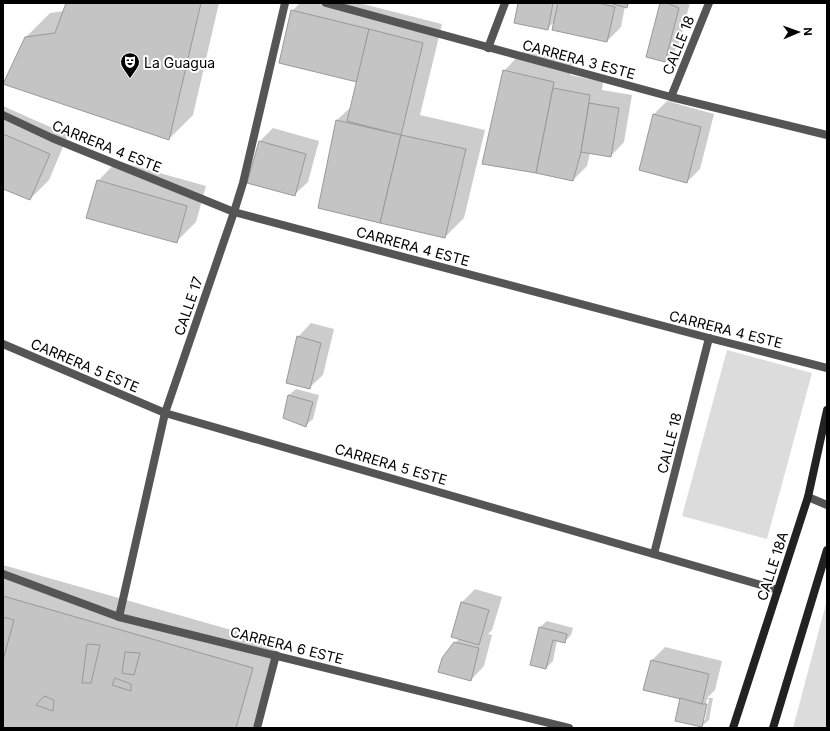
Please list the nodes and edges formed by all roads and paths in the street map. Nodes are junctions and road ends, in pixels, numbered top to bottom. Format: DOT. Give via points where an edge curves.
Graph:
graph roads {
  1 [pos="284,3"];
  2 [pos="326,3"];
  3 [pos="505,3"];
  4 [pos="709,3"];
  5 [pos="488,48"];
  6 [pos="671,97"];
  7 [pos="3,115"];
  8 [pos="827,135"];
  9 [pos="234,212"];
  10 [pos="709,338"];
  11 [pos="3,344"];
  12 [pos="827,368"];
  13 [pos="827,410"];
  14 [pos="165,413"];
  15 [pos="808,497"];
  16 [pos="827,505"];
  17 [pos="827,550"];
  18 [pos="654,554"];
  19 [pos="3,574"];
  20 [pos="778,590"];
  21 [pos="119,617"];
  22 [pos="276,655"];
  23 [pos="257,728"];
  24 [pos="570,728"];
  25 [pos="733,728"];
  26 [pos="773,728"];
  1 -- 9 [label="street, CALLE 17" via="243,184"];
  2 -- 5 [label="street, CARRERA 3 ESTE"];
  3 -- 5 [label="street"];
  4 -- 6 [label="street, CALLE 18"];
  5 -- 6 [label="street, CARRERA 3 ESTE"];
  6 -- 8 [label="street, CARRERA 3 ESTE"];
  7 -- 9 [label="street, CARRERA 4 ESTE" via="52,138"];
  9 -- 10 [label="street, CARRERA 4 ESTE"];
  9 -- 14 [label="street, CALLE 17"];
  10 -- 12 [label="street, CARRERA 4 ESTE"];
  10 -- 18 [label="street, CALLE 18"];
  11 -- 14 [label="street, CARRERA 5 ESTE"];
  13 -- 15 [label="main road, CALLE 18A"];
  14 -- 18 [label="street, CARRERA 5 ESTE"];
  14 -- 21 [label="street, CALLE 17"];
  15 -- 16 [label="street"];
  15 -- 20 [label="main road, CALLE 18A"];
  17 -- 26 [label="main road"];
  18 -- 20 [label="street, CARRERA 5 ESTE"];
  19 -- 21 [label="street, CARRERA 6 ESTE"];
  20 -- 25 [label="main road, CALLE 18A"];
  21 -- 22 [label="street, CARRERA 6 ESTE"];
  22 -- 23 [label="street"];
  22 -- 24 [label="street, CARRERA 6 ESTE"];
}
